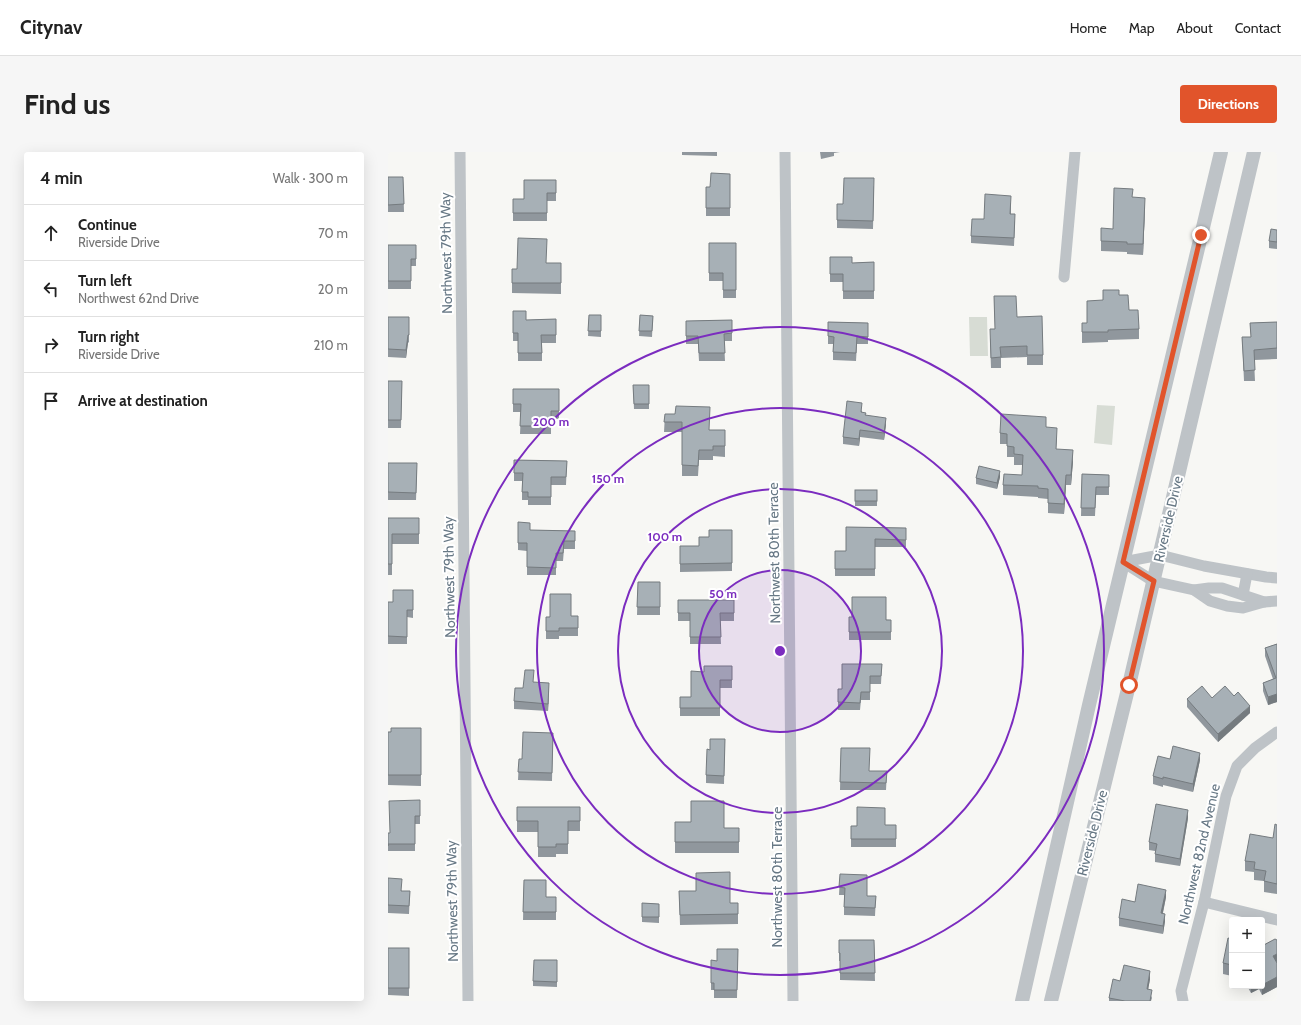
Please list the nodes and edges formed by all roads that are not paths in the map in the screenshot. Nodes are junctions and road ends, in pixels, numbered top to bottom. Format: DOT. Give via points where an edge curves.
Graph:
graph roads {
  1 [pos="460,152"];
  2 [pos="785,152"];
  3 [pos="1075,152"];
  4 [pos="1221,152"];
  5 [pos="1254,152"];
  6 [pos="1064,277"];
  7 [pos="1160,555"];
  8 [pos="1123,562"];
  9 [pos="1248,574"];
  10 [pos="1277,578"];
  11 [pos="1154,581"];
  12 [pos="1194,590"];
  13 [pos="1243,595"];
  14 [pos="1277,601"];
  15 [pos="1264,602"];
  16 [pos="1277,732"];
  17 [pos="1204,902"];
  18 [pos="1277,920"];
  19 [pos="468,1001"];
  20 [pos="793,1001"];
  21 [pos="1022,1001"];
  22 [pos="1051,1001"];
  23 [pos="1183,1001"];
  1 -- 19 [label="street, Northwest 79th Way"];
  2 -- 20 [label="street, Northwest 80th Terrace"];
  3 -- 6 [label="street"];
  4 -- 8 [label="street"];
  5 -- 7 [label="street, Riverside Drive"];
  7 -- 8 [label="street"];
  7 -- 9 [label="street"];
  7 -- 11 [label="street, Riverside Drive"];
  8 -- 11 [label="street"];
  8 -- 21 [label="street"];
  9 -- 10 [label="street"];
  9 -- 13 [label="street"];
  11 -- 12 [label="street"];
  11 -- 22 [label="street, Riverside Drive"];
  12 -- 13 [label="street" via="1222,588"];
  12 -- 15 [label="street" via="1210,601 1227,606 1243,608"];
  13 -- 15 [label="street"];
  14 -- 15 [label="street"];
  16 -- 17 [label="street, Northwest 82nd Avenue" via="1255,748 1237,766 1226,796"];
  17 -- 18 [label="street"];
  17 -- 23 [label="street, Northwest 82nd Avenue" via="1182,991"];
}
